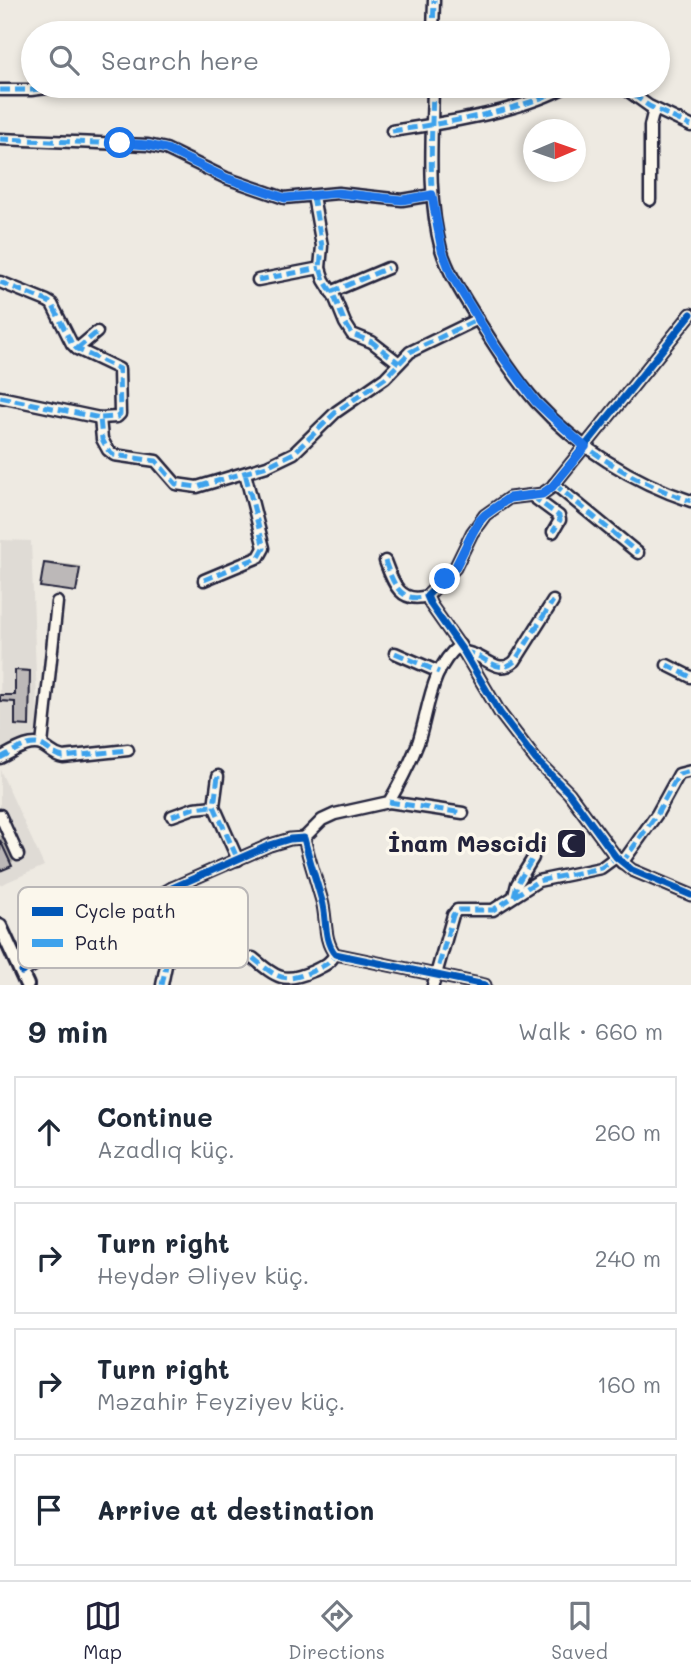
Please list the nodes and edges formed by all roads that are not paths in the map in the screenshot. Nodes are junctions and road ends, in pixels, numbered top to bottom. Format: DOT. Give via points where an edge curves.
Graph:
graph roads {
  1 [pos="434,0"];
  2 [pos="433,21"];
  3 [pos="0,90"];
  4 [pos="21,90"];
  5 [pos="433,98"];
  6 [pos="538,98"];
  7 [pos="638,98"];
  8 [pos="654,109"];
  9 [pos="432,125"];
  10 [pos="691,126"];
  11 [pos="392,131"];
  12 [pos="0,139"];
  13 [pos="432,195"];
  14 [pos="313,196"];
  15 [pos="650,200"];
  16 [pos="320,268"];
  17 [pos="388,268"];
  18 [pos="258,280"];
  19 [pos="0,282"];
  20 [pos="331,292"];
  21 [pos="691,314"];
  22 [pos="478,319"];
  23 [pos="97,332"];
  24 [pos="77,349"];
  25 [pos="399,363"];
  26 [pos="0,397"];
  27 [pos="100,418"];
  28 [pos="585,447"];
  29 [pos="245,473"];
  30 [pos="554,484"];
  31 [pos="532,496"];
  32 [pos="691,501"];
  33 [pos="553,532"];
  34 [pos="638,553"];
  35 [pos="385,561"];
  36 [pos="204,580"];
  37 [pos="427,596"];
  38 [pos="553,601"];
  39 [pos="57,602"];
  40 [pos="462,649"];
  41 [pos="395,653"];
  42 [pos="667,665"];
  43 [pos="439,672"];
  44 [pos="691,677"];
  45 [pos="42,745"];
  46 [pos="128,750"];
  47 [pos="0,758"];
  48 [pos="691,771"];
  49 [pos="218,776"];
  50 [pos="389,802"];
  51 [pos="214,806"];
  52 [pos="463,813"];
  53 [pos="0,815"];
  54 [pos="172,816"];
  55 [pos="304,838"];
  56 [pos="18,855"];
  57 [pos="533,858"];
  58 [pos="238,859"];
  59 [pos="619,860"];
  60 [pos="174,887"];
  61 [pos="691,895"];
  62 [pos="514,896"];
  63 [pos="0,926"];
  64 [pos="335,954"];
  65 [pos="253,958"];
  66 [pos="18,964"];
  67 [pos="20,968"];
  68 [pos="29,968"];
  69 [pos="22,972"];
  70 [pos="434,981"];
  71 [pos="27,985"];
  72 [pos="485,985"];
  1 -- 2 [label="street"];
  3 -- 4 [label="street"];
  5 -- 9 [label="street"];
  6 -- 9 [label="street"];
  7 -- 8 [label="street"];
  8 -- 10 [label="street"];
  8 -- 15 [label="street"];
  9 -- 11 [label="street"];
  9 -- 13 [label="street"];
  12 -- 14 [label="street" via="148,145 285,198"];
  13 -- 14 [label="street" via="402,200 338,193"];
  13 -- 22 [label="street" via="442,250"];
  14 -- 16 [label="street" via="322,246"];
  16 -- 18 [label="street"];
  16 -- 20 [label="street"];
  17 -- 20 [label="street"];
  19 -- 24 [label="street" via="52,304"];
  20 -- 25 [label="street" via="352,334 372,342"];
  21 -- 28 [label="street"];
  22 -- 25 [label="street" via="410,352"];
  22 -- 28 [label="street" via="536,402"];
  23 -- 24 [label="street"];
  24 -- 27 [label="street" via="119,369 120,414"];
  25 -- 29 [label="street" via="294,453"];
  26 -- 27 [label="street"];
  27 -- 29 [label="street" via="108,450 156,461 176,484 197,487"];
  28 -- 30 [label="street"];
  28 -- 32 [label="street" via="647,484"];
  29 -- 36 [label="street" via="263,552"];
  30 -- 31 [label="street"];
  30 -- 34 [label="street"];
  31 -- 33 [label="street" via="559,516"];
  31 -- 37 [label="street" via="509,498 485,515 455,568"];
  35 -- 37 [label="street" via="408,598"];
  37 -- 40 [label="street"];
  38 -- 40 [label="street" via="509,666 496,666"];
  39 -- 45 [label="street"];
  40 -- 43 [label="street" via="449,653"];
  40 -- 59 [label="street" via="500,713"];
  41 -- 43 [label="street"];
  42 -- 44 [label="street"];
  43 -- 50 [label="street" via="418,743"];
  45 -- 46 [label="street" via="54,756 63,757"];
  45 -- 47 [label="street" via="31,743"];
  48 -- 59 [label="street" via="679,774 657,814"];
  49 -- 51 [label="street"];
  50 -- 52 [label="street"];
  50 -- 55 [label="street" via="335,814"];
  51 -- 54 [label="street"];
  51 -- 58 [label="street"];
  53 -- 56 [label="street"];
  55 -- 58 [label="street" via="289,839"];
  55 -- 64 [label="street"];
  57 -- 62 [label="street"];
  58 -- 60 [label="street"];
  59 -- 61 [label="street"];
  59 -- 62 [label="street" via="601,869 538,881"];
  62 -- 70 [label="street" via="493,910 457,910"];
  63 -- 66 [label="main road"];
  64 -- 65 [label="street" via="328,964 291,980 270,972"];
  64 -- 70 [label="street"];
  67 -- 69 [label="main road"];
  68 -- 69 [label="street"];
  69 -- 71 [label="main road"];
  70 -- 72 [label="street"];
}
